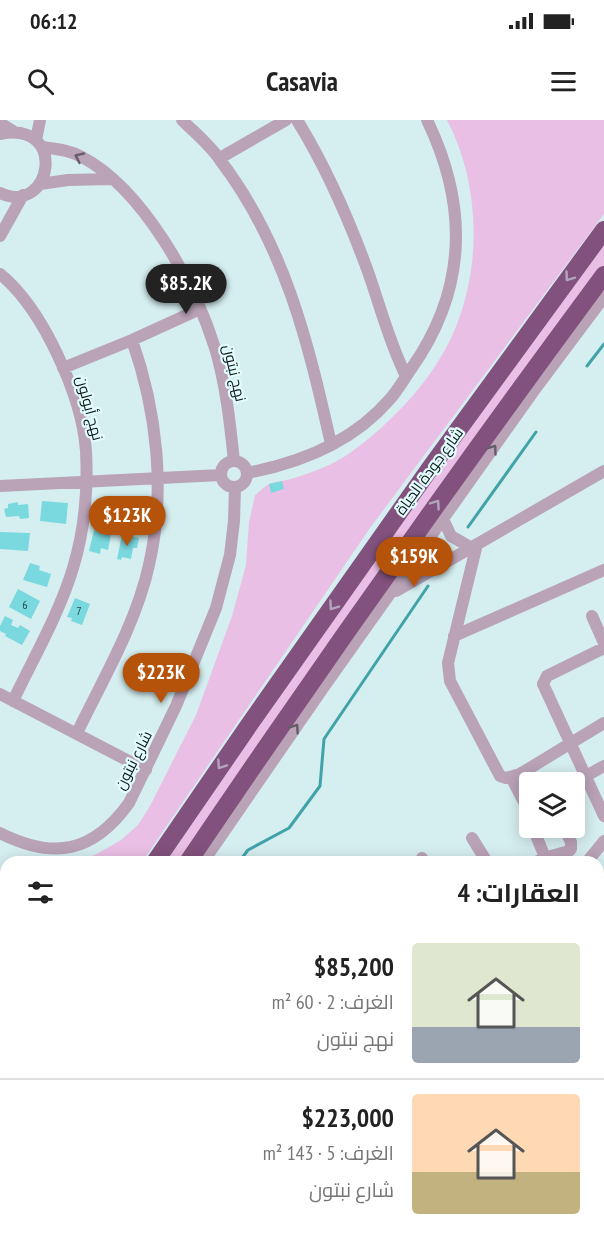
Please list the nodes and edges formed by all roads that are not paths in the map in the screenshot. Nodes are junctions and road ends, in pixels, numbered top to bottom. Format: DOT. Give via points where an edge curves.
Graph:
graph roads {
  1 [pos="40,120"];
  2 [pos="182,120"];
  3 [pos="286,120"];
  4 [pos="297,120"];
  5 [pos="427,120"];
  6 [pos="0,123"];
  7 [pos="15,128"];
  8 [pos="0,134"];
  9 [pos="39,144"];
  10 [pos="220,158"];
  11 [pos="111,179"];
  12 [pos="40,184"];
  13 [pos="0,193"];
  14 [pos="23,195"];
  15 [pos="604,230"];
  16 [pos="0,236"];
  17 [pos="0,274"];
  18 [pos="604,275"];
  19 [pos="604,297"];
  20 [pos="200,309"];
  21 [pos="132,340"];
  22 [pos="63,368"];
  23 [pos="406,376"];
  24 [pos="331,444"];
  25 [pos="234,461"];
  26 [pos="247,473"];
  27 [pos="603,473"];
  28 [pos="221,475"];
  29 [pos="158,478"];
  30 [pos="85,481"];
  31 [pos="0,486"];
  32 [pos="235,487"];
  33 [pos="443,519"];
  34 [pos="473,546"];
  35 [pos="604,570"];
  36 [pos="392,593"];
  37 [pos="592,616"];
  38 [pos="454,636"];
  39 [pos="604,643"];
  40 [pos="604,648"];
  41 [pos="0,694"];
  42 [pos="12,701"];
  43 [pos="604,723"];
  44 [pos="77,733"];
  45 [pos="571,742"];
  46 [pos="604,766"];
  47 [pos="146,770"];
  48 [pos="586,776"];
  49 [pos="511,777"];
  50 [pos="519,790"];
  51 [pos="604,816"];
  52 [pos="0,833"];
  53 [pos="472,838"];
  54 [pos="536,838"];
  55 [pos="569,838"];
  56 [pos="604,841"];
  57 [pos="159,856"];
  58 [pos="192,856"];
  59 [pos="206,856"];
  60 [pos="483,856"];
  61 [pos="541,856"];
  62 [pos="556,856"];
  63 [pos="592,856"];
  1 -- 9 [label="street"];
  2 -- 10 [label="street"];
  3 -- 10 [label="street"];
  4 -- 23 [label="street" via="354,234 392,347"];
  5 -- 23 [label="street" via="451,185 456,217 454,267 446,306 427,346"];
  6 -- 7 [label="street"];
  7 -- 8 [label="street"];
  7 -- 9 [label="street, نهج نبتون"];
  11 -- 9 [label="street, نهج نبتون, one-way" via="80,156"];
  9 -- 12 [label="street" via="47,166"];
  10 -- 24 [label="street" via="279,259 313,363"];
  11 -- 12 [label="street"];
  11 -- 20 [label="street, نهج نبتون" via="131,195 151,222"];
  12 -- 14 [label="street"];
  13 -- 14 [label="street"];
  14 -- 16 [label="street"];
  15 -- 57 [label="highway, شارع جودة الحياة, one-way" via="431,467"];
  17 -- 22 [label="street, نهج أبولون" via="9,280 47,333"];
  58 -- 18 [label="highway, شارع جودة الحياة, one-way" via="338,642"];
  33 -- 19 [label="street, one-way"];
  20 -- 21 [label="street"];
  20 -- 25 [label="street, نهج نبتون" via="227,397"];
  21 -- 22 [label="street"];
  21 -- 29 [label="street" via="154,424"];
  22 -- 30 [label="street, نهج أبولون" via="84,437"];
  23 -- 24 [label="street" via="374,415"];
  24 -- 26 [label="street" via="280,467"];
  25 -- 26 [label="street" via="243,464"];
  25 -- 28 [label="street" via="225,465"];
  26 -- 32 [label="street" via="244,483"];
  27 -- 34 [label="street"];
  28 -- 29 [label="street"];
  28 -- 32 [label="street"];
  29 -- 30 [label="street"];
  29 -- 44 [label="street" via="149,566 131,618"];
  30 -- 31 [label="street"];
  30 -- 42 [label="street, نهج أبولون" via="74,568"];
  32 -- 47 [label="street, شارع نبتون" via="230,555 216,608"];
  33 -- 34 [label="street" via="451,536"];
  33 -- 36 [label="street"];
  34 -- 36 [label="street"];
  34 -- 38 [label="street"];
  35 -- 38 [label="street"];
  59 -- 36 [label="street, one-way"];
  37 -- 39 [label="street"];
  38 -- 49 [label="street" via="448,663 450,681 500,776"];
  40 -- 45 [label="street" via="544,680 543,687"];
  41 -- 42 [label="street"];
  42 -- 44 [label="street"];
  43 -- 45 [label="street"];
  44 -- 47 [label="street"];
  45 -- 48 [label="street"];
  45 -- 49 [label="street"];
  46 -- 48 [label="street"];
  47 -- 52 [label="street, شارع نبتون" via="118,818 95,838 60,849 21,843"];
  48 -- 51 [label="street"];
  49 -- 50 [label="street"];
  53 -- 60 [label="street"];
  54 -- 61 [label="street"];
  55 -- 62 [label="street" via="571,849"];
  56 -- 63 [label="street"];
}
